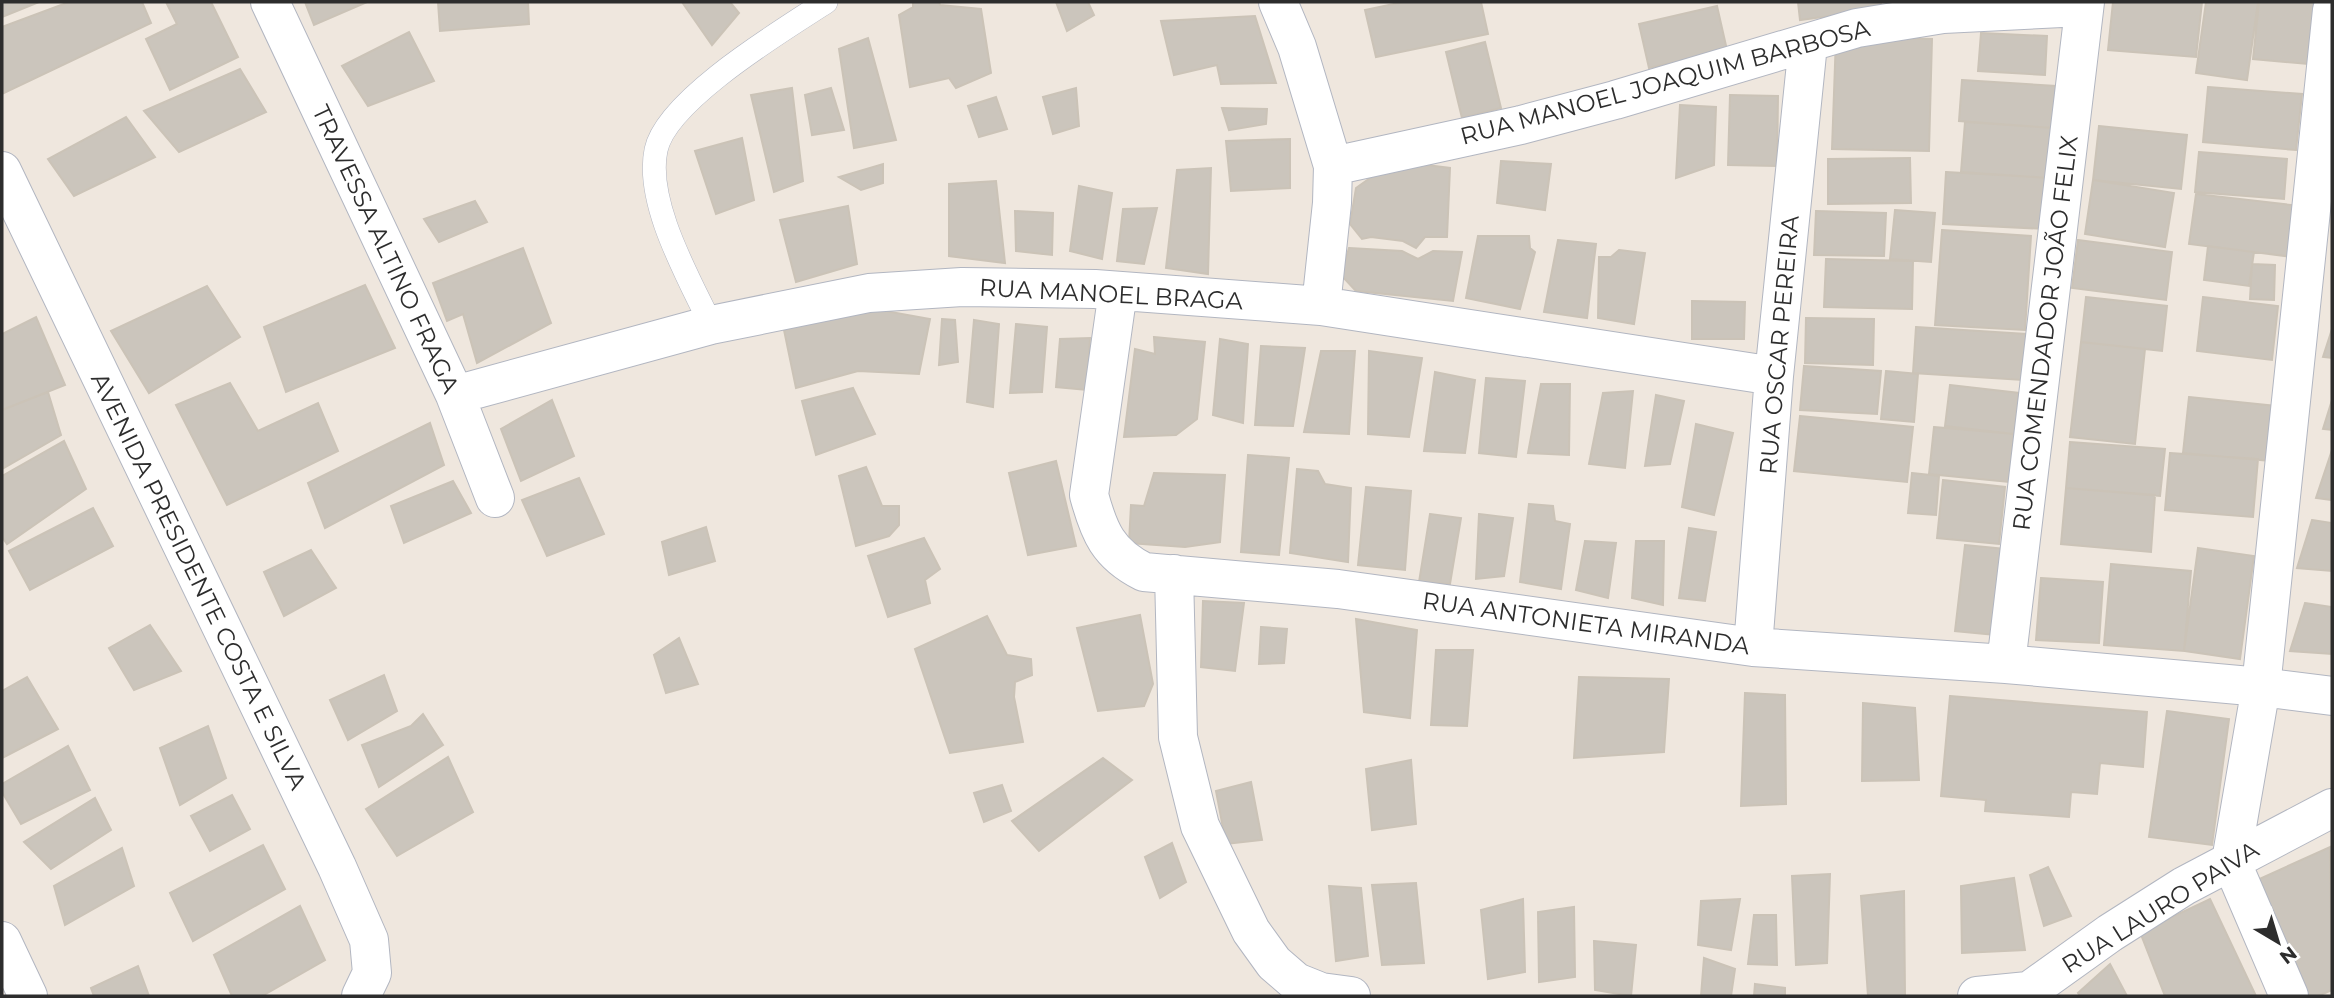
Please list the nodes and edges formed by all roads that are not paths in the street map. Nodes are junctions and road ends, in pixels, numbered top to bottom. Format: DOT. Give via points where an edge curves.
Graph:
graph roads {
  1 [pos="270,2"];
  2 [pos="826,2"];
  3 [pos="1278,2"];
  4 [pos="2084,4"];
  5 [pos="2332,10"];
  6 [pos="1808,44"];
  7 [pos="1333,166"];
  8 [pos="2,171"];
  9 [pos="1118,291"];
  10 [pos="1321,306"];
  11 [pos="711,325"];
  12 [pos="1774,376"];
  13 [pos="455,395"];
  14 [pos="495,498"];
  15 [pos="1174,574"];
  16 [pos="1752,647"];
  17 [pos="2007,664"];
  18 [pos="2261,687"];
  19 [pos="2332,696"];
  20 [pos="2332,808"];
  21 [pos="2231,861"];
  22 [pos="2,941"];
  23 [pos="2025,993"];
  24 [pos="1336,994"];
  25 [pos="28,996"];
  26 [pos="361,996"];
  27 [pos="1977,996"];
  28 [pos="2289,996"];
  1 -- 13 [label="street, TRAVESSA ALTINO FRAGA"];
  2 -- 11 [label="lane" via="748,53 691,101 667,123 656,149 654,170 660,203 674,246"];
  3 -- 7 [label="street" via="1297,47"];
  4 -- 6 [label="street, RUA MANOEL JOAQUIM BARBOSA" via="1943,14 1857,28"];
  4 -- 17 [label="street, RUA COMENDADOR JOÃO FELIX"];
  5 -- 18 [label="street"];
  6 -- 7 [label="street, RUA MANOEL JOAQUIM BARBOSA" via="1521,125"];
  6 -- 12 [label="street, RUA OSCAR PEREIRA"];
  7 -- 10 [label="street"];
  8 -- 26 [label="street, AVENIDA PRESIDENTE COSTA E SILVA" via="348,891 369,940 372,973"];
  9 -- 10 [label="street, RUA MANOEL BRAGA"];
  9 -- 11 [label="street, RUA MANOEL BRAGA" via="962,287 869,293"];
  9 -- 15 [label="street, RUA ANTONIETA MIRANDA" via="1089,495 1098,527 1123,561 1144,572"];
  10 -- 12 [label="street, RUA MANOEL BRAGA"];
  11 -- 13 [label="street, RUA MANOEL BRAGA"];
  12 -- 16 [label="street, RUA OSCAR PEREIRA"];
  13 -- 14 [label="street, TRAVESSA ALTINO FRAGA"];
  15 -- 16 [label="street, RUA ANTONIETA MIRANDA" via="1338,589"];
  15 -- 24 [label="street" via="1178,737 1200,826 1251,931 1274,963 1296,982"];
  16 -- 17 [label="street, RUA ANTONIETA MIRANDA"];
  17 -- 18 [label="street, RUA ANTONIETA MIRANDA"];
  18 -- 19 [label="street, RUA ANTONIETA MIRANDA"];
  18 -- 21 [label="street"];
  20 -- 21 [label="street, RUA LAURO PAIVA"];
  21 -- 23 [label="street, RUA LAURO PAIVA" via="2110,933"];
  21 -- 28 [label="street"];
  22 -- 25 [label="street"];
  23 -- 27 [label="street, RUA LAURO PAIVA"];
}
